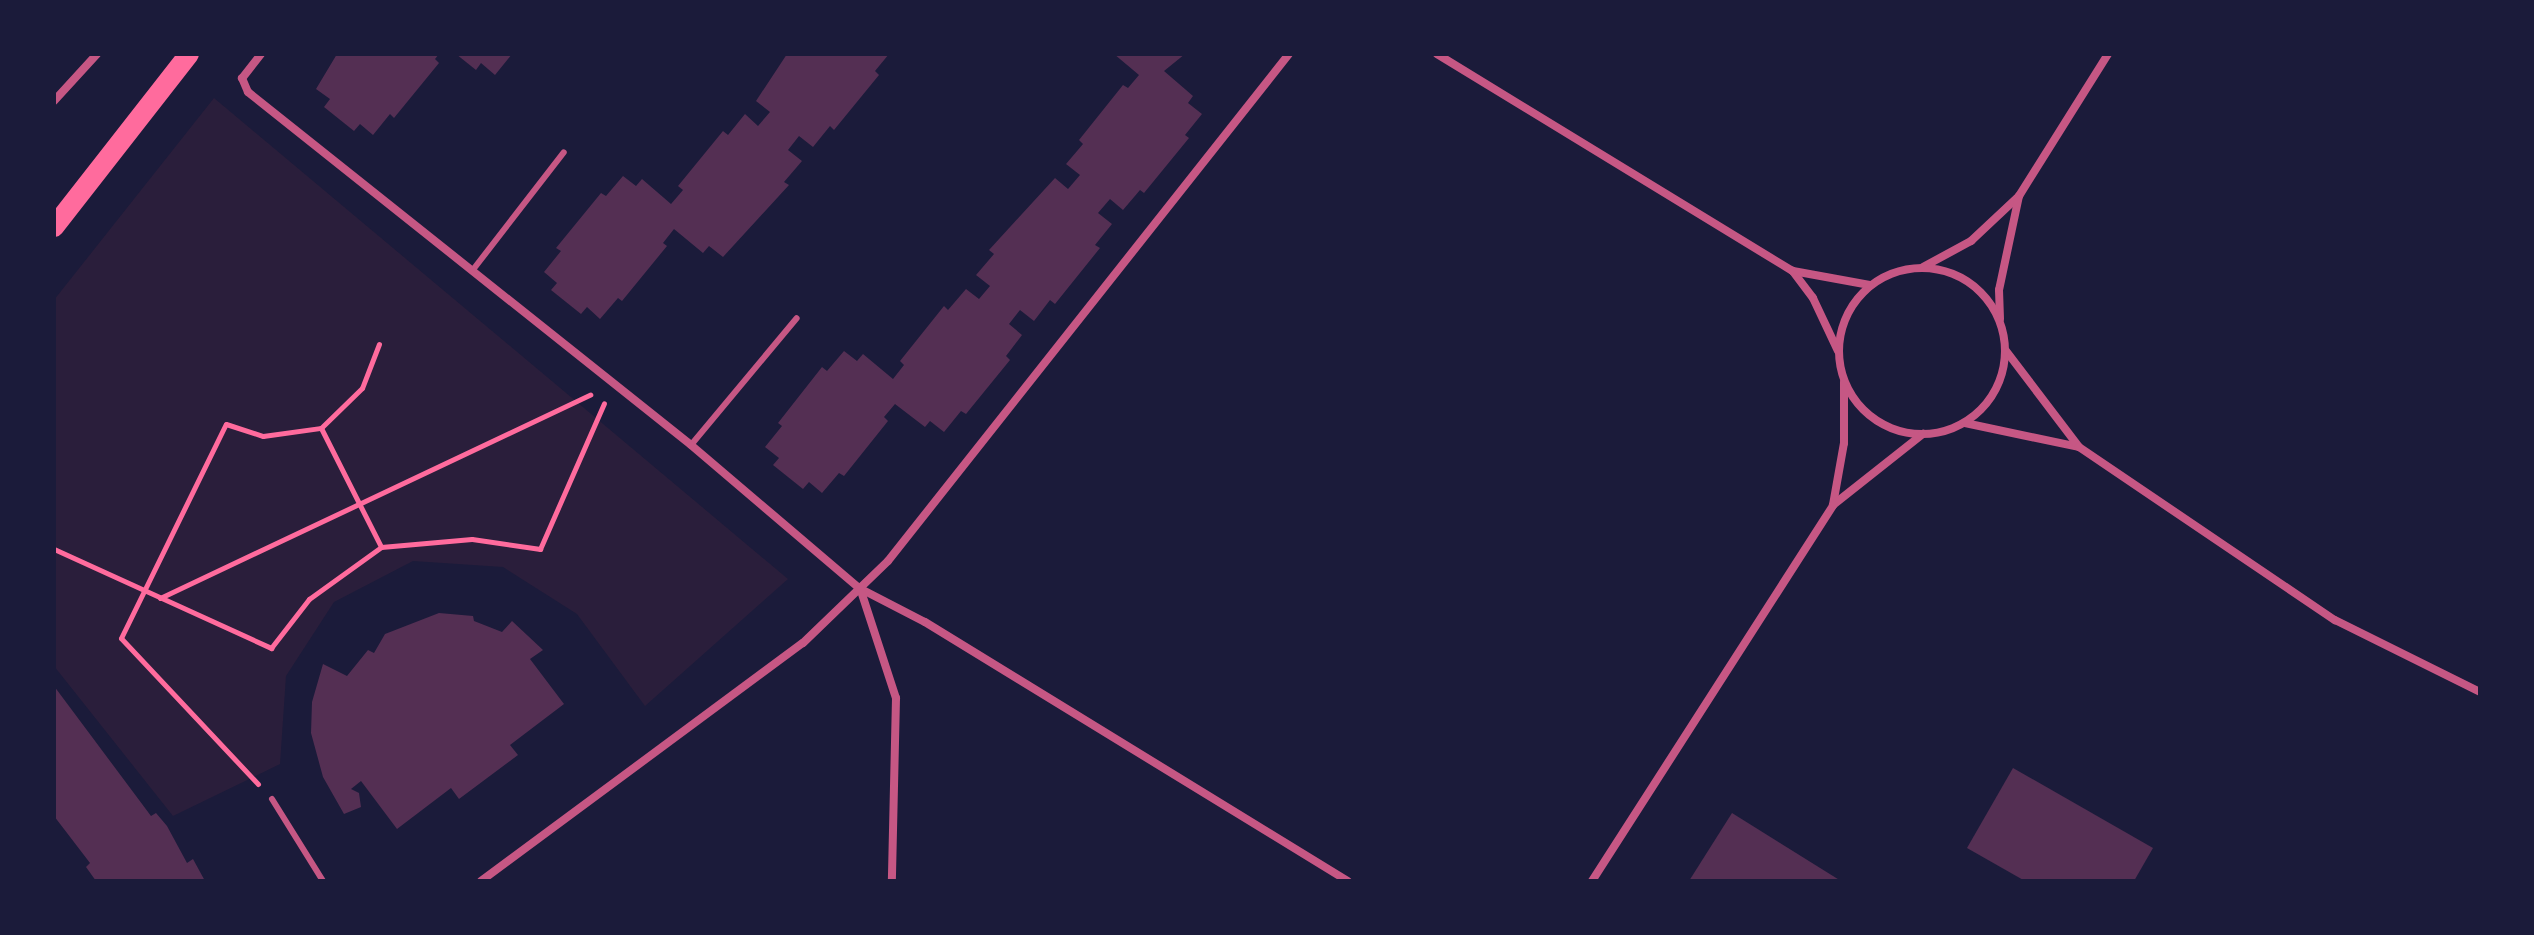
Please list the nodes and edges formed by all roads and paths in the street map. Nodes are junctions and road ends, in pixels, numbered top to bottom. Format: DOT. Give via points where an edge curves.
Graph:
graph roads {
  1 [pos="97,54"];
  2 [pos="189,54"];
  3 [pos="261,54"];
  4 [pos="1289,54"];
  5 [pos="1437,54"];
  6 [pos="2108,54"];
  7 [pos="54,101"];
  8 [pos="564,152"];
  9 [pos="2019,196"];
  10 [pos="54,227"];
  11 [pos="1923,267"];
  12 [pos="472,271"];
  13 [pos="1793,271"];
  14 [pos="1870,285"];
  15 [pos="797,318"];
  16 [pos="2000,320"];
  17 [pos="379,344"];
  18 [pos="1838,351"];
  19 [pos="2006,351"];
  20 [pos="1844,381"];
  21 [pos="613,384"];
  22 [pos="1965,423"];
  23 [pos="321,428"];
  24 [pos="1923,434"];
  25 [pos="691,445"];
  26 [pos="2079,447"];
  27 [pos="363,502"];
  28 [pos="1833,505"];
  29 [pos="381,547"];
  30 [pos="54,549"];
  31 [pos="859,588"];
  32 [pos="144,590"];
  33 [pos="160,598"];
  34 [pos="2480,692"];
  35 [pos="272,799"];
  36 [pos="323,881"];
  37 [pos="481,881"];
  38 [pos="892,881"];
  39 [pos="1348,881"];
  40 [pos="1592,881"];
  1 -- 7 [label="street"];
  2 -- 10 [label="main road"];
  3 -- 12 [label="street" via="242,78 248,92"];
  4 -- 31 [label="street" via="888,561"];
  5 -- 13 [label="street"];
  6 -- 9 [label="street"];
  8 -- 12 [label="lane"];
  9 -- 11 [label="street" via="1971,241"];
  9 -- 16 [label="street" via="1999,290"];
  11 -- 14 [label="street" via="1894,272"];
  11 -- 16 [label="street" via="1954,273 1982,292"];
  12 -- 21 [label="street"];
  13 -- 14 [label="street"];
  13 -- 18 [label="street" via="1813,298"];
  14 -- 18 [label="street" via="1846,315"];
  15 -- 25 [label="lane"];
  16 -- 19 [label="street"];
  17 -- 23 [label="path" via="362,388"];
  18 -- 20 [label="street"];
  19 -- 22 [label="street" via="1999,385"];
  19 -- 26 [label="street"];
  20 -- 24 [label="street" via="1863,410 1886,426"];
  20 -- 28 [label="street" via="1844,443"];
  21 -- 25 [label="street"];
  21 -- 27 [label="path"];
  21 -- 29 [label="path" via="540,549 472,539"];
  22 -- 24 [label="street"];
  22 -- 26 [label="street"];
  23 -- 27 [label="path"];
  23 -- 32 [label="path" via="263,436 226,424"];
  24 -- 28 [label="street"];
  25 -- 31 [label="street"];
  26 -- 34 [label="street" via="2335,620"];
  27 -- 29 [label="path"];
  27 -- 33 [label="path"];
  28 -- 40 [label="street"];
  29 -- 33 [label="path" via="309,599 271,648"];
  30 -- 32 [label="path"];
  31 -- 37 [label="street" via="803,643"];
  31 -- 38 [label="street" via="896,698"];
  31 -- 39 [label="street" via="952,638"];
  32 -- 33 [label="path"];
  32 -- 35 [label="path" via="121,638"];
  35 -- 36 [label="lane"];
}
